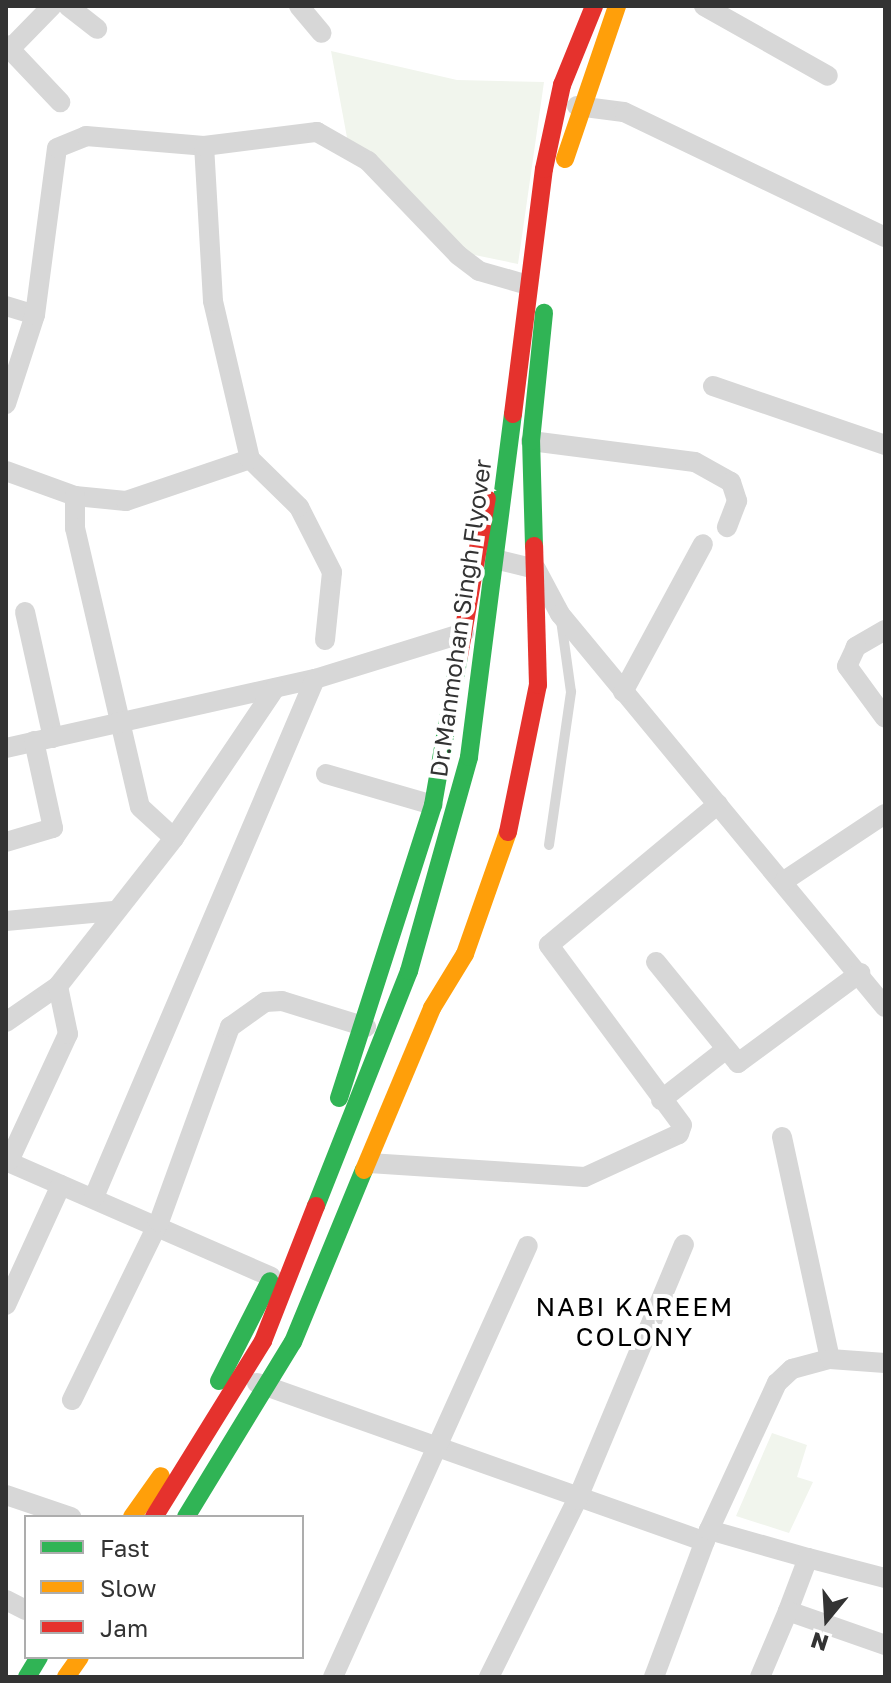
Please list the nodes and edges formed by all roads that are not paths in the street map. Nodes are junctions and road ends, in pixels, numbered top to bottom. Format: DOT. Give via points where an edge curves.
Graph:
graph roads {
  1 [pos="52,6"];
  2 [pos="68,6"];
  3 [pos="299,6"];
  4 [pos="587,6"];
  5 [pos="594,6"];
  6 [pos="608,6"];
  7 [pos="617,6"];
  8 [pos="704,6"];
  9 [pos="97,29"];
  10 [pos="322,33"];
  11 [pos="8,47"];
  12 [pos="828,76"];
  13 [pos="60,102"];
  14 [pos="577,106"];
  15 [pos="204,146"];
  16 [pos="885,237"];
  17 [pos="521,283"];
  18 [pos="6,306"];
  19 [pos="35,315"];
  20 [pos="713,386"];
  21 [pos="7,397"];
  22 [pos="531,441"];
  23 [pos="885,445"];
  24 [pos="250,459"];
  25 [pos="6,471"];
  26 [pos="75,496"];
  27 [pos="727,527"];
  28 [pos="703,544"];
  29 [pos="473,554"];
  30 [pos="536,569"];
  31 [pos="25,612"];
  32 [pos="560,614"];
  33 [pos="885,630"];
  34 [pos="464,633"];
  35 [pos="325,640"];
  36 [pos="315,679"];
  37 [pos="275,688"];
  38 [pos="623,692"];
  39 [pos="885,718"];
  40 [pos="121,722"];
  41 [pos="44,740"];
  42 [pos="6,748"];
  43 [pos="326,774"];
  44 [pos="718,804"];
  45 [pos="433,805"];
  46 [pos="882,823"];
  47 [pos="174,838"];
  48 [pos="6,842"];
  49 [pos="549,845"];
  50 [pos="784,881"];
  51 [pos="114,911"];
  52 [pos="6,921"];
  53 [pos="656,962"];
  54 [pos="860,973"];
  55 [pos="58,986"];
  56 [pos="885,1007"];
  57 [pos="6,1022"];
  58 [pos="366,1027"];
  59 [pos="725,1050"];
  60 [pos="661,1100"];
  61 [pos="782,1137"];
  62 [pos="7,1161"];
  63 [pos="369,1163"];
  64 [pos="61,1185"];
  65 [pos="94,1197"];
  66 [pos="159,1222"];
  67 [pos="684,1244"];
  68 [pos="528,1246"];
  69 [pos="271,1277"];
  70 [pos="6,1305"];
  71 [pos="830,1359"];
  72 [pos="885,1363"];
  73 [pos="229,1364"];
  74 [pos="267,1389"];
  75 [pos="72,1400"];
  76 [pos="435,1450"];
  77 [pos="6,1495"];
  78 [pos="577,1500"];
  79 [pos="65,1515"];
  80 [pos="133,1515"];
  81 [pos="155,1515"];
  82 [pos="174,1515"];
  83 [pos="187,1515"];
  84 [pos="707,1536"];
  85 [pos="808,1558"];
  86 [pos="885,1578"];
  87 [pos="6,1600"];
  88 [pos="24,1609"];
  89 [pos="788,1611"];
  90 [pos="885,1645"];
  91 [pos="38,1659"];
  92 [pos="62,1659"];
  93 [pos="79,1659"];
  94 [pos="96,1659"];
  95 [pos="27,1677"];
  96 [pos="50,1677"];
  97 [pos="66,1677"];
  98 [pos="84,1677"];
  99 [pos="333,1677"];
  100 [pos="489,1677"];
  101 [pos="654,1677"];
  102 [pos="760,1677"];
  1 -- 11 [label="street"];
  2 -- 9 [label="street"];
  3 -- 10 [label="street"];
  4 -- 17 [label="main road" via="558,77"];
  5 -- 81 [label="main road, Dr.Manmohan Singh Flyover" via="562,85 544,169 469,757 409,971 263,1341"];
  6 -- 82 [label="main road, Dr.Manmohan Singh Flyover" via="568,111 545,235 484,778 380,1102 296,1308"];
  7 -- 14 [label="main road"];
  8 -- 12 [label="street"];
  11 -- 13 [label="street"];
  14 -- 16 [label="street" via="624,112"];
  14 -- 22 [label="main road" via="552,233"];
  15 -- 17 [label="street" via="317,132 368,161 479,271"];
  15 -- 19 [label="street" via="65,140 50,163"];
  15 -- 24 [label="street" via="213,301"];
  17 -- 29 [label="main road" via="505,426"];
  18 -- 19 [label="street"];
  19 -- 21 [label="street"];
  20 -- 23 [label="street"];
  22 -- 27 [label="street" via="695,462 731,482 737,501"];
  22 -- 30 [label="main road"];
  24 -- 26 [label="street" via="126,501"];
  24 -- 35 [label="street" via="299,507 332,572"];
  25 -- 26 [label="street"];
  26 -- 40 [label="street" via="75,528"];
  28 -- 38 [label="street"];
  29 -- 30 [label="street"];
  29 -- 34 [label="main road"];
  30 -- 32 [label="street"];
  30 -- 63 [label="main road" via="538,685 500,870 465,954 432,1008"];
  31 -- 41 [label="street"];
  32 -- 38 [label="street"];
  32 -- 49 [label="lane" via="571,692"];
  33 -- 39 [label="street" via="856,647 847,666"];
  34 -- 36 [label="street"];
  34 -- 45 [label="main road"];
  36 -- 37 [label="street"];
  36 -- 65 [label="street"];
  37 -- 40 [label="street"];
  37 -- 47 [label="street"];
  38 -- 44 [label="street"];
  40 -- 41 [label="street"];
  40 -- 47 [label="street" via="140,807"];
  41 -- 42 [label="street"];
  41 -- 48 [label="street" via="53,828"];
  43 -- 45 [label="street"];
  44 -- 50 [label="street"];
  44 -- 60 [label="street" via="549,945"];
  45 -- 58 [label="main road"];
  46 -- 50 [label="street"];
  47 -- 51 [label="street"];
  50 -- 54 [label="street"];
  51 -- 52 [label="street"];
  51 -- 55 [label="street"];
  53 -- 59 [label="street"];
  54 -- 56 [label="street"];
  54 -- 59 [label="street" via="743,1062"];
  55 -- 57 [label="street"];
  55 -- 62 [label="street" via="68,1034"];
  58 -- 66 [label="street" via="282,1001 265,1002 230,1027"];
  58 -- 69 [label="main road"];
  59 -- 60 [label="street"];
  60 -- 63 [label="street" via="682,1125 679,1134 585,1177"];
  61 -- 71 [label="street"];
  62 -- 64 [label="street"];
  63 -- 74 [label="main road"];
  64 -- 65 [label="street"];
  64 -- 70 [label="street"];
  65 -- 66 [label="street"];
  66 -- 69 [label="street"];
  66 -- 75 [label="street"];
  67 -- 78 [label="street"];
  68 -- 76 [label="street"];
  69 -- 73 [label="main road"];
  71 -- 72 [label="street"];
  71 -- 84 [label="street" via="792,1369 777,1383"];
  73 -- 74 [label="street"];
  73 -- 80 [label="main road"];
  74 -- 76 [label="street"];
  74 -- 83 [label="main road"];
  76 -- 78 [label="street"];
  76 -- 99 [label="street"];
  77 -- 79 [label="street"];
  78 -- 84 [label="street"];
  78 -- 100 [label="street"];
  84 -- 85 [label="street"];
  84 -- 101 [label="street"];
  85 -- 86 [label="street"];
  85 -- 89 [label="street"];
  87 -- 88 [label="street"];
  89 -- 90 [label="street"];
  89 -- 102 [label="street"];
  91 -- 95 [label="main road"];
  92 -- 96 [label="main road"];
  93 -- 97 [label="main road"];
  94 -- 98 [label="main road"];
}
